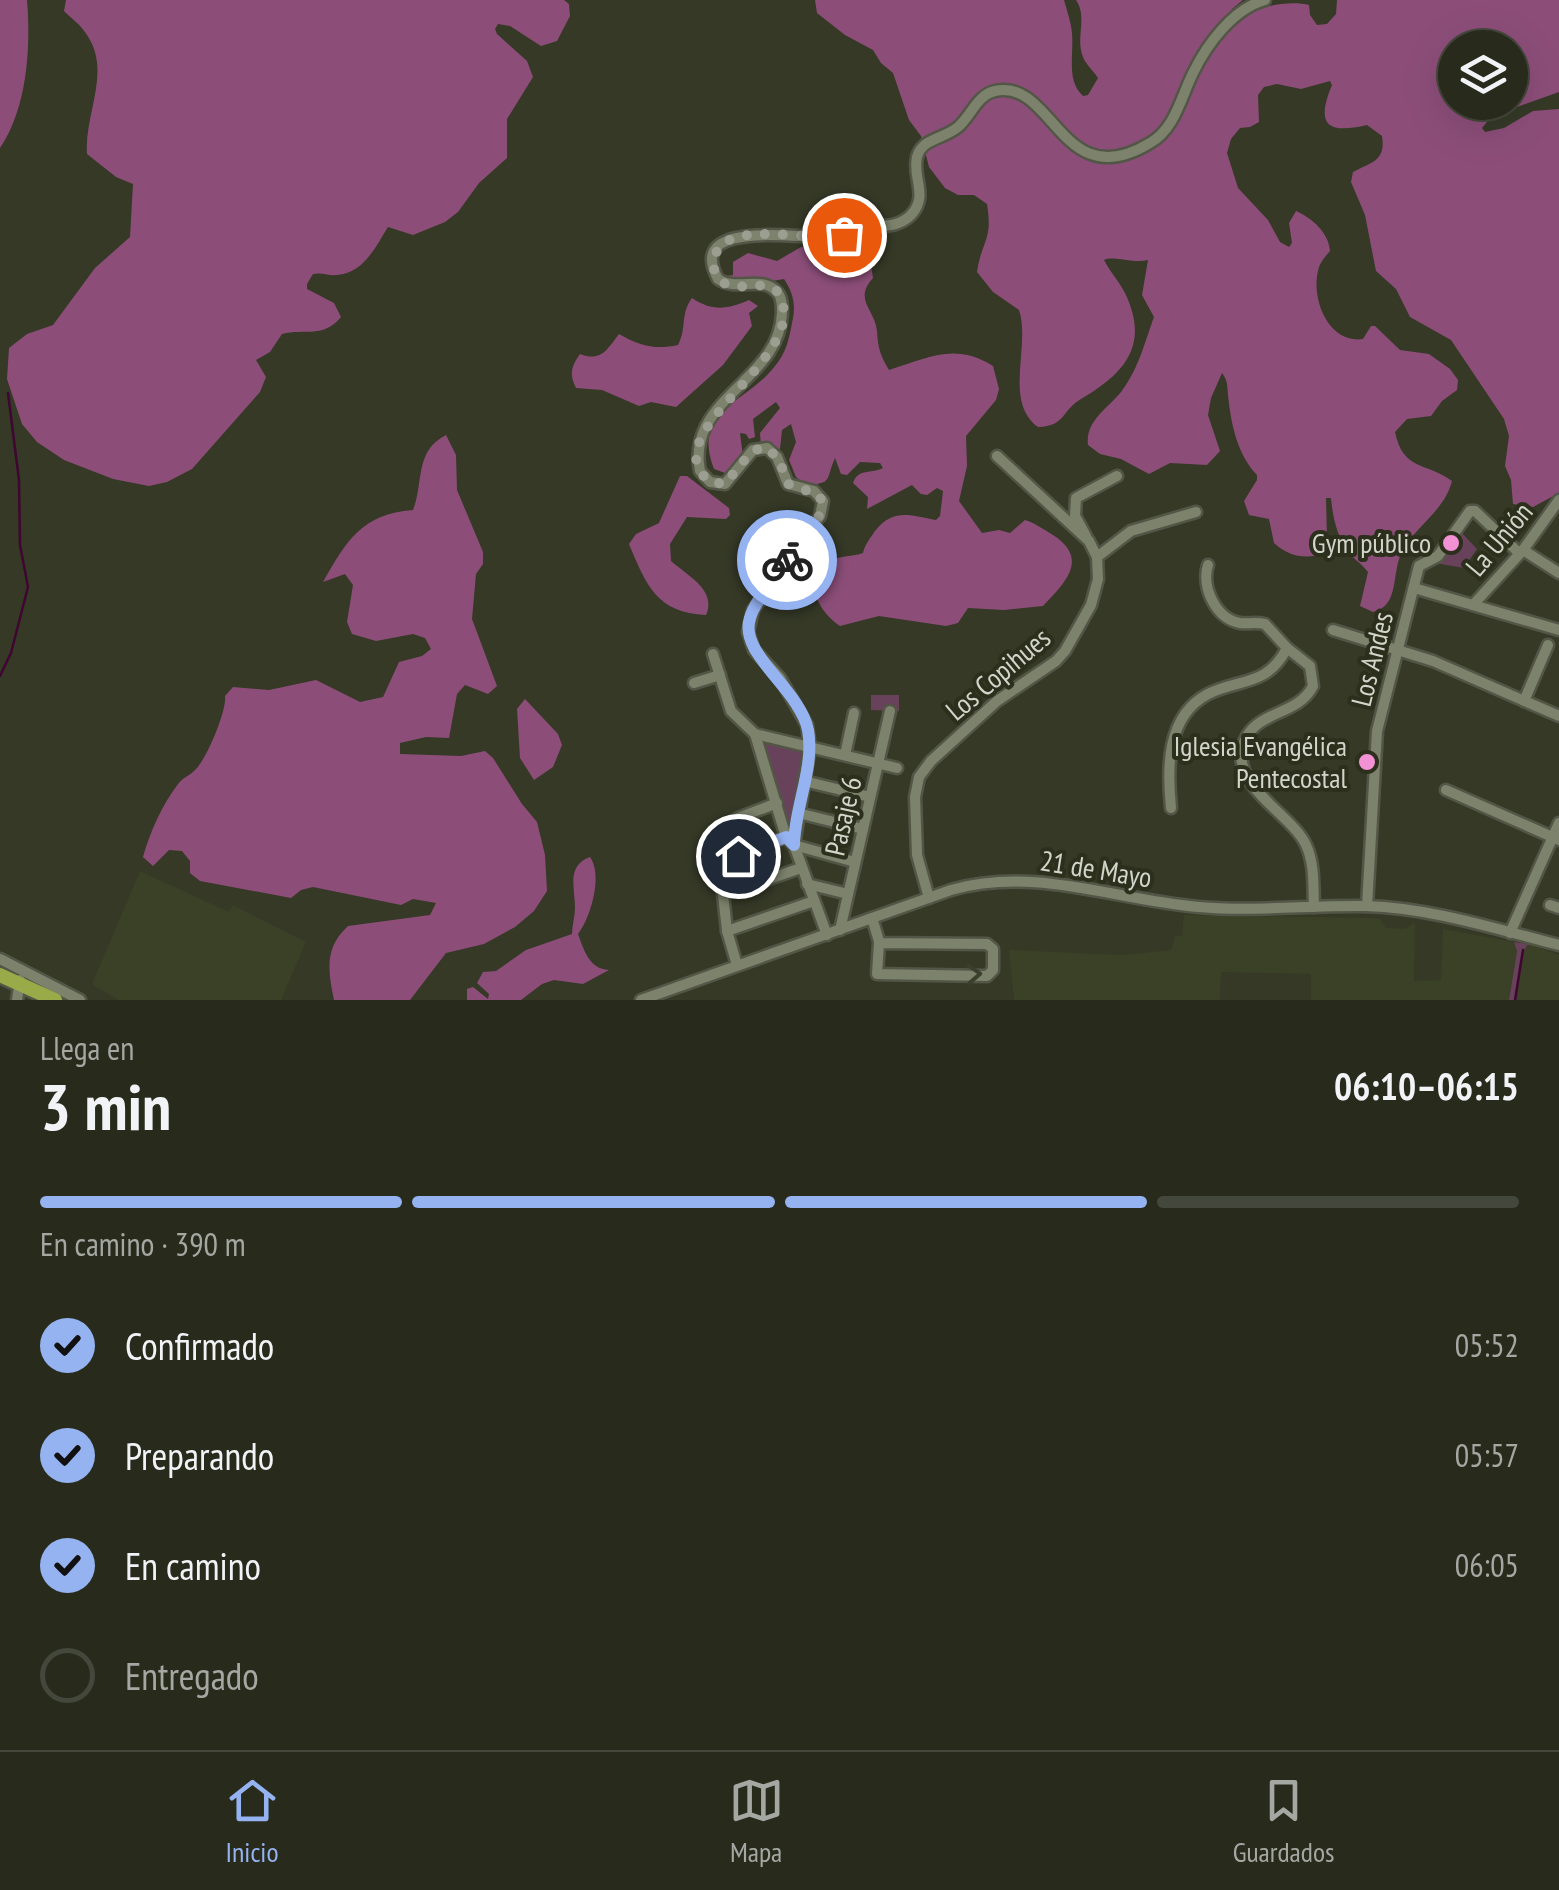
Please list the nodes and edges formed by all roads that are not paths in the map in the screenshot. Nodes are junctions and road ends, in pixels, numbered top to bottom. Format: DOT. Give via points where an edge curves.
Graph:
graph roads {
  1 [pos="1265,0"];
  2 [pos="997,456"];
  3 [pos="1117,476"];
  4 [pos="1559,500"];
  5 [pos="1196,512"];
  6 [pos="1089,541"];
  7 [pos="1521,551"];
  8 [pos="1098,557"];
  9 [pos="1208,565"];
  10 [pos="1559,573"];
  11 [pos="1414,588"];
  12 [pos="1472,605"];
  13 [pos="1332,630"];
  14 [pos="1559,630"];
  15 [pos="1548,646"];
  16 [pos="1287,648"];
  17 [pos="1398,650"];
  18 [pos="713,654"];
  19 [pos="720,675"];
  20 [pos="694,684"];
  21 [pos="1524,701"];
  22 [pos="890,712"];
  23 [pos="854,713"];
  24 [pos="1559,716"];
  25 [pos="756,734"];
  26 [pos="810,747"];
  27 [pos="845,755"];
  28 [pos="878,764"];
  29 [pos="896,768"];
  30 [pos="804,781"];
  31 [pos="1446,790"];
  32 [pos="870,797"];
  33 [pos="777,804"];
  34 [pos="1171,808"];
  35 [pos="798,813"];
  36 [pos="738,818"];
  37 [pos="1559,823"];
  38 [pos="863,828"];
  39 [pos="1556,839"];
  40 [pos="790,841"];
  41 [pos="738,856"];
  42 [pos="856,862"];
  43 [pos="802,868"];
  44 [pos="807,884"];
  45 [pos="848,894"];
  46 [pos="929,898"];
  47 [pos="814,902"];
  48 [pos="1367,906"];
  49 [pos="1314,907"];
  50 [pos="872,918"];
  51 [pos="840,930"];
  52 [pos="727,931"];
  53 [pos="1510,932"];
  54 [pos="827,935"];
  55 [pos="879,943"];
  56 [pos="1559,946"];
  57 [pos="0,959"];
  58 [pos="737,965"];
  59 [pos="0,975"];
  60 [pos="22,976"];
  61 [pos="18,1000"];
  62 [pos="55,1000"];
  63 [pos="80,1000"];
  64 [pos="640,1000"];
  1 -- 26 [label="street" via="1228,24 1196,66 1166,129 1144,147 1116,156 1084,153 1026,98 997,91 982,98 957,128 922,146 916,162 920,199 902,222 828,239 741,235 717,250 718,279 732,286 769,286 779,294 782,316 768,356 706,426 700,472 725,484 763,447 778,457 788,484 823,501 822,513 756,605 748,627 754,650 805,720"];
  2 -- 6 [label="street"];
  3 -- 6 [label="street" via="1074,502"];
  4 -- 7 [label="street, La Unión"];
  5 -- 8 [label="street" via="1124,534"];
  6 -- 8 [label="street"];
  7 -- 10 [label="street"];
  7 -- 11 [label="street, Los Andes" via="1470,511 1438,556 1419,566"];
  7 -- 12 [label="street, La Unión"];
  8 -- 46 [label="street, Los Copihues" via="1093,599 1060,658 997,702 919,777 917,855"];
  9 -- 16 [label="street" via="1204,580 1224,615 1264,624"];
  11 -- 12 [label="street"];
  11 -- 17 [label="street, Los Andes"];
  12 -- 14 [label="street"];
  13 -- 17 [label="street"];
  15 -- 21 [label="street"];
  16 -- 34 [label="street" via="1273,668 1194,705 1170,748"];
  16 -- 49 [label="street" via="1310,666 1313,686 1300,703 1252,730 1242,758 1259,794 1307,847"];
  17 -- 21 [label="street"];
  17 -- 48 [label="street, Los Andes" via="1377,731"];
  18 -- 19 [label="street"];
  19 -- 20 [label="street"];
  19 -- 25 [label="street" via="731,712"];
  21 -- 24 [label="street"];
  22 -- 28 [label="street, Pasaje 6"];
  23 -- 27 [label="street"];
  25 -- 26 [label="street"];
  25 -- 33 [label="street"];
  26 -- 27 [label="street"];
  26 -- 30 [label="street"];
  27 -- 28 [label="street"];
  28 -- 29 [label="street"];
  28 -- 32 [label="street, Pasaje 6"];
  30 -- 32 [label="street"];
  30 -- 35 [label="street"];
  31 -- 39 [label="street"];
  32 -- 38 [label="street, Pasaje 6"];
  33 -- 36 [label="street"];
  33 -- 40 [label="street"];
  35 -- 38 [label="street"];
  35 -- 40 [label="street"];
  37 -- 39 [label="street"];
  38 -- 42 [label="street, Pasaje 6"];
  39 -- 53 [label="street"];
  40 -- 41 [label="street"];
  40 -- 42 [label="street"];
  40 -- 43 [label="street"];
  42 -- 45 [label="street, Pasaje 6"];
  43 -- 44 [label="street"];
  43 -- 52 [label="street" via="724,889"];
  44 -- 45 [label="street"];
  44 -- 47 [label="street"];
  45 -- 51 [label="street, Pasaje 6"];
  46 -- 49 [label="street, 21 de Mayo" via="1015,880 1197,907"];
  46 -- 50 [label="street, 21 de Mayo"];
  47 -- 52 [label="street"];
  47 -- 54 [label="street"];
  48 -- 49 [label="street, 21 de Mayo"];
  48 -- 53 [label="street, 21 de Mayo"];
  50 -- 51 [label="street, 21 de Mayo"];
  50 -- 55 [label="street"];
  51 -- 54 [label="street, 21 de Mayo"];
  52 -- 58 [label="street"];
  53 -- 56 [label="street, 21 de Mayo"];
  54 -- 58 [label="street, 21 de Mayo"];
  55 -- 55 [label="street, one-way" via="877,974 987,976 993,970 988,944"];
  57 -- 60 [label="street"];
  58 -- 64 [label="street, 21 de Mayo"];
  59 -- 60 [label="highway"];
  60 -- 61 [label="street"];
  60 -- 62 [label="highway"];
  60 -- 63 [label="street"];
}
